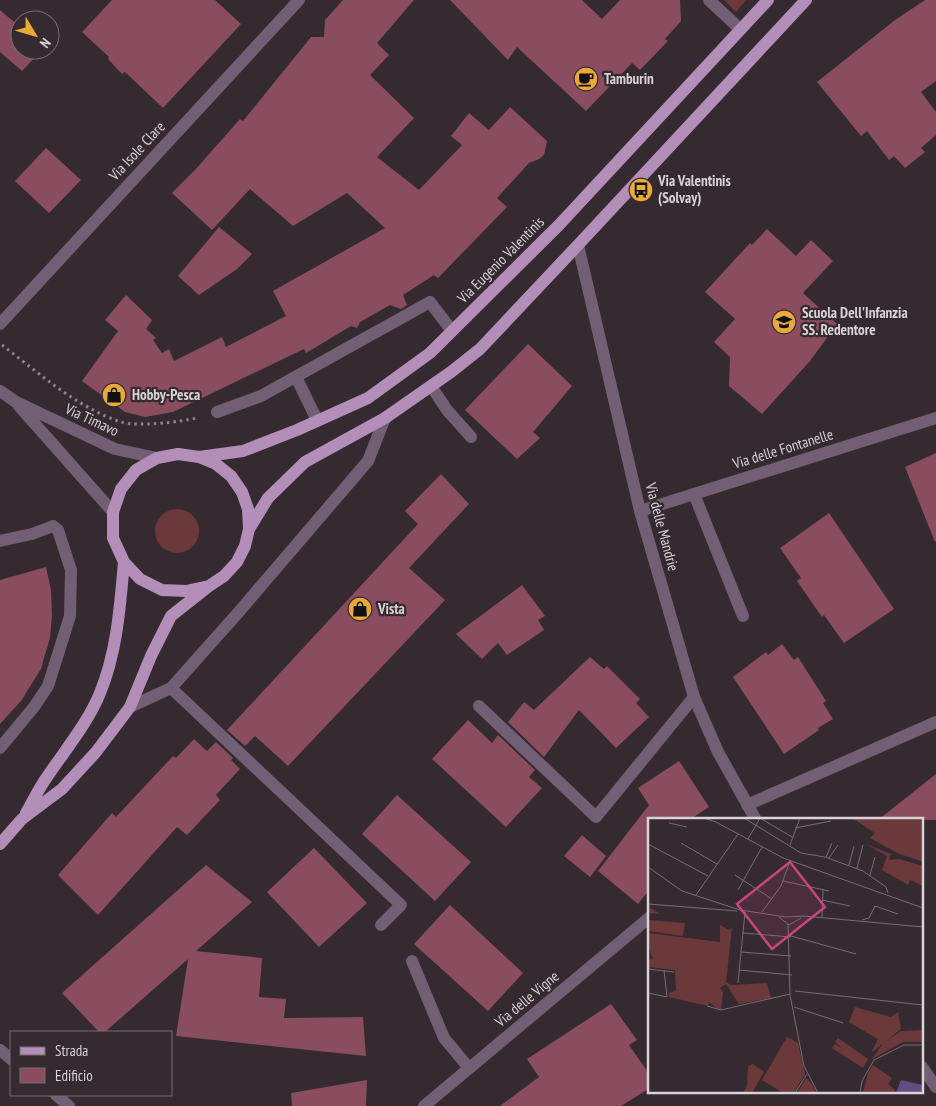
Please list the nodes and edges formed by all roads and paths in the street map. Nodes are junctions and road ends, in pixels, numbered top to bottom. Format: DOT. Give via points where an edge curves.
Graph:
graph roads {
  1 [pos="299,0"];
  2 [pos="709,0"];
  3 [pos="768,0"];
  4 [pos="806,0"];
  5 [pos="740,30"];
  6 [pos="578,245"];
  7 [pos="0,324"];
  8 [pos="452,331"];
  9 [pos="0,343"];
  10 [pos="296,377"];
  11 [pos="431,386"];
  12 [pos="0,391"];
  13 [pos="16,402"];
  14 [pos="217,412"];
  15 [pos="385,418"];
  16 [pos="936,418"];
  17 [pos="317,420"];
  18 [pos="471,437"];
  19 [pos="199,456"];
  20 [pos="157,458"];
  21 [pos="694,494"];
  22 [pos="640,511"];
  23 [pos="113,512"];
  24 [pos="249,529"];
  25 [pos="0,541"];
  26 [pos="124,562"];
  27 [pos="209,586"];
  28 [pos="743,616"];
  29 [pos="171,688"];
  30 [pos="694,697"];
  31 [pos="479,706"];
  32 [pos="130,707"];
  33 [pos="936,722"];
  34 [pos="0,748"];
  35 [pos="747,805"];
  36 [pos="755,818"];
  37 [pos="22,819"];
  38 [pos="0,844"];
  39 [pos="648,919"];
  40 [pos="381,925"];
  41 [pos="412,961"];
  42 [pos="0,1050"];
  43 [pos="10,1058"];
  44 [pos="470,1068"];
  45 [pos="924,1070"];
  46 [pos="936,1087"];
  47 [pos="57,1096"];
  48 [pos="69,1106"];
  49 [pos="424,1106"];
  1 -- 7 [label="street, Via Isole Clare"];
  2 -- 5 [label="street"];
  3 -- 5 [label="main road, Via Eugenio Valentinis"];
  4 -- 6 [label="main road"];
  5 -- 8 [label="main road, Via Eugenio Valentinis" via="559,225"];
  6 -- 11 [label="main road" via="480,349"];
  6 -- 22 [label="street, Via delle Mandrie"];
  8 -- 10 [label="street" via="430,302"];
  8 -- 17 [label="main road, Via Eugenio Valentinis" via="430,353 368,398"];
  9 -- 14 [label="path" via="72,398 123,423 164,423"];
  10 -- 14 [label="street" via="261,396"];
  10 -- 17 [label="street"];
  11 -- 15 [label="main road"];
  11 -- 18 [label="street" via="446,410"];
  12 -- 13 [label="street, Via Timavo"];
  13 -- 20 [label="street, Via Timavo" via="115,449"];
  13 -- 23 [label="street, Via Timavo"];
  15 -- 24 [label="main road" via="305,462 268,498"];
  15 -- 29 [label="street" via="368,461"];
  16 -- 21 [label="street, Via delle Fontanelle"];
  17 -- 19 [label="main road, Via Eugenio Valentinis" via="244,451"];
  19 -- 20 [label="main road, Via Timavo" via="178,454"];
  19 -- 24 [label="main road, Via Timavo" via="231,476 242,492 248,509"];
  20 -- 23 [label="main road, Via Timavo" via="136,470 120,489"];
  21 -- 22 [label="street, Via delle Fontanelle"];
  21 -- 28 [label="street"];
  22 -- 30 [label="street, Via delle Mandrie"];
  23 -- 26 [label="main road, Via Timavo" via="113,538"];
  24 -- 27 [label="main road" via="237,562"];
  25 -- 34 [label="street" via="53,526 58,530 71,570 70,616 48,686"];
  26 -- 27 [label="main road, Via Timavo" via="140,579 162,590 186,592"];
  26 -- 37 [label="main road" via="118,628 99,695"];
  27 -- 32 [label="main road" via="171,616"];
  29 -- 32 [label="street"];
  29 -- 40 [label="street" via="401,905"];
  30 -- 31 [label="street" via="596,817"];
  30 -- 35 [label="street, Via delle Mandrie" via="718,752"];
  32 -- 37 [label="main road" via="96,752 62,789"];
  33 -- 35 [label="street"];
  35 -- 36 [label="street, Via delle Mandrie"];
  37 -- 38 [label="main road"];
  39 -- 44 [label="street, Via delle Vigne"];
  41 -- 44 [label="street" via="444,1038"];
  42 -- 43 [label="street"];
  44 -- 49 [label="street, Via delle Vigne"];
  45 -- 46 [label="street"];
  47 -- 48 [label="street"];
}
